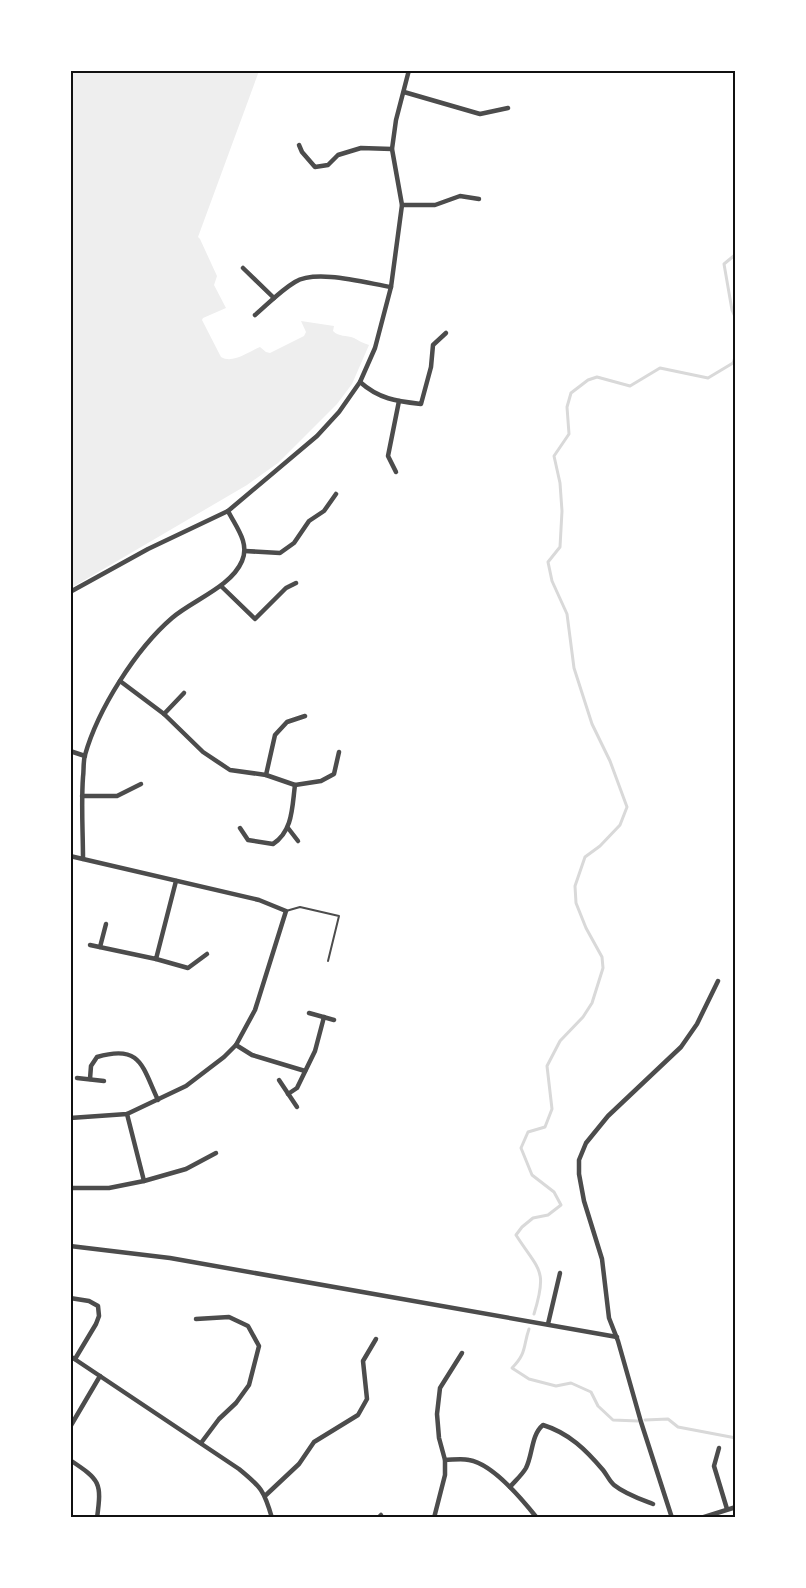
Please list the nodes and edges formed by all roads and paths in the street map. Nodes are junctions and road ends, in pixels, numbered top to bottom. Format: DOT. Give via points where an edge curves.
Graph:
graph roads {
  1 [pos="409,70"];
  2 [pos="404,92"];
  3 [pos="508,108"];
  4 [pos="299,145"];
  5 [pos="392,149"];
  6 [pos="479,200"];
  7 [pos="402,205"];
  8 [pos="243,268"];
  9 [pos="391,287"];
  10 [pos="274,298"];
  11 [pos="255,315"];
  12 [pos="446,333"];
  13 [pos="360,382"];
  14 [pos="399,401"];
  15 [pos="396,472"];
  16 [pos="336,494"];
  17 [pos="228,511"];
  18 [pos="245,551"];
  19 [pos="296,583"];
  20 [pos="221,586"];
  21 [pos="70,592"];
  22 [pos="120,681"];
  23 [pos="184,693"];
  24 [pos="164,714"];
  25 [pos="305,716"];
  26 [pos="70,752"];
  27 [pos="339,752"];
  28 [pos="85,756"];
  29 [pos="266,775"];
  30 [pos="141,784"];
  31 [pos="295,785"];
  32 [pos="82,796"];
  33 [pos="240,828"];
  34 [pos="288,828"];
  35 [pos="298,841"];
  36 [pos="70,856"];
  37 [pos="83,859"];
  38 [pos="176,881"];
  39 [pos="286,910"];
  40 [pos="106,924"];
  41 [pos="90,945"];
  42 [pos="100,947"];
  43 [pos="207,954"];
  44 [pos="156,959"];
  45 [pos="328,961"];
  46 [pos="718,981"];
  47 [pos="309,1013"];
  48 [pos="324,1017"];
  49 [pos="334,1020"];
  50 [pos="236,1045"];
  51 [pos="305,1071"];
  52 [pos="77,1077"];
  53 [pos="90,1079"];
  54 [pos="104,1080"];
  55 [pos="279,1080"];
  56 [pos="288,1094"];
  57 [pos="158,1101"];
  58 [pos="297,1107"];
  59 [pos="127,1114"];
  60 [pos="70,1118"];
  61 [pos="216,1154"];
  62 [pos="144,1181"];
  63 [pos="70,1188"];
  64 [pos="70,1246"];
  65 [pos="560,1273"];
  66 [pos="70,1298"];
  67 [pos="196,1319"];
  68 [pos="548,1324"];
  69 [pos="617,1337"];
  70 [pos="376,1339"];
  71 [pos="462,1353"];
  72 [pos="73,1358"];
  73 [pos="100,1376"];
  74 [pos="70,1427"];
  75 [pos="201,1443"];
  76 [pos="719,1448"];
  77 [pos="70,1460"];
  78 [pos="445,1460"];
  79 [pos="510,1487"];
  80 [pos="266,1495"];
  81 [pos="653,1504"];
  82 [pos="735,1507"];
  83 [pos="727,1509"];
  84 [pos="97,1518"];
  85 [pos="272,1518"];
  86 [pos="434,1518"];
  87 [pos="537,1518"];
  88 [pos="672,1518"];
  89 [pos="701,1518"];
  1 -- 2 [label="street"];
  2 -- 3 [label="street" via="480,114"];
  2 -- 5 [label="street"];
  4 -- 5 [label="street" via="315,168 361,148"];
  5 -- 7 [label="street"];
  6 -- 7 [label="street" via="460,196 435,205"];
  7 -- 9 [label="street"];
  8 -- 10 [label="street"];
  9 -- 10 [label="street" via="315,275 297,280"];
  9 -- 13 [label="street" via="375,348"];
  10 -- 11 [label="street"];
  12 -- 14 [label="street" via="433,345 421,404"];
  13 -- 14 [label="street" via="372,393"];
  13 -- 17 [label="street" via="317,436"];
  14 -- 15 [label="street" via="388,456"];
  16 -- 18 [label="street" via="294,543 280,553"];
  17 -- 18 [label="street"];
  17 -- 21 [label="street"];
  18 -- 20 [label="street" via="238,568"];
  19 -- 20 [label="street" via="255,619"];
  20 -- 22 [label="street" via="172,618"];
  22 -- 24 [label="street"];
  22 -- 28 [label="street"];
  23 -- 24 [label="street"];
  24 -- 29 [label="street" via="203,752 230,770"];
  25 -- 29 [label="street" via="287,722 275,735"];
  26 -- 28 [label="street"];
  27 -- 31 [label="street" via="334,774 321,781"];
  28 -- 32 [label="street"];
  29 -- 31 [label="street"];
  30 -- 32 [label="street" via="117,796"];
  31 -- 34 [label="street"];
  32 -- 37 [label="street"];
  33 -- 34 [label="street" via="248,840 273,844"];
  34 -- 35 [label="street"];
  36 -- 37 [label="street"];
  37 -- 38 [label="street"];
  38 -- 39 [label="street"];
  38 -- 44 [label="street"];
  39 -- 45 [label="lane" via="300,907 339,916"];
  39 -- 50 [label="street" via="255,1010"];
  40 -- 42 [label="street"];
  41 -- 42 [label="street"];
  42 -- 44 [label="street"];
  43 -- 44 [label="street" via="188,968"];
  46 -- 69 [label="street" via="681,1047 608,1116 586,1143 579,1160 584,1202 602,1259 609,1318"];
  47 -- 48 [label="street"];
  48 -- 49 [label="street"];
  48 -- 51 [label="street"];
  50 -- 51 [label="street" via="252,1055"];
  50 -- 57 [label="street" via="186,1086"];
  51 -- 56 [label="street" via="297,1089"];
  52 -- 53 [label="street"];
  53 -- 54 [label="street"];
  53 -- 57 [label="street" via="97,1057 129,1053 141,1063"];
  55 -- 56 [label="street"];
  56 -- 58 [label="street"];
  57 -- 59 [label="street"];
  59 -- 60 [label="street"];
  59 -- 62 [label="street"];
  61 -- 62 [label="street" via="186,1169"];
  62 -- 63 [label="street" via="109,1188"];
  64 -- 68 [label="street" via="170,1258"];
  65 -- 68 [label="street"];
  66 -- 72 [label="street" via="98,1306 99,1316"];
  67 -- 75 [label="street" via="230,1317 248,1326 259,1346 249,1385"];
  68 -- 69 [label="street"];
  69 -- 88 [label="street"];
  70 -- 80 [label="street" via="363,1361 367,1399 358,1415 314,1442"];
  71 -- 78 [label="street" via="440,1388 437,1414"];
  72 -- 73 [label="street"];
  73 -- 74 [label="street"];
  73 -- 75 [label="street"];
  75 -- 80 [label="street" via="260,1486"];
  76 -- 83 [label="street" via="714,1466"];
  77 -- 84 [label="street" via="94,1478 100,1493"];
  78 -- 79 [label="street" via="469,1460"];
  78 -- 86 [label="street"];
  79 -- 81 [label="street" via="525,1470 537,1430 543,1425 569,1437 613,1485"];
  79 -- 87 [label="street"];
  80 -- 85 [label="street"];
  82 -- 83 [label="street"];
  83 -- 89 [label="street"];
}
